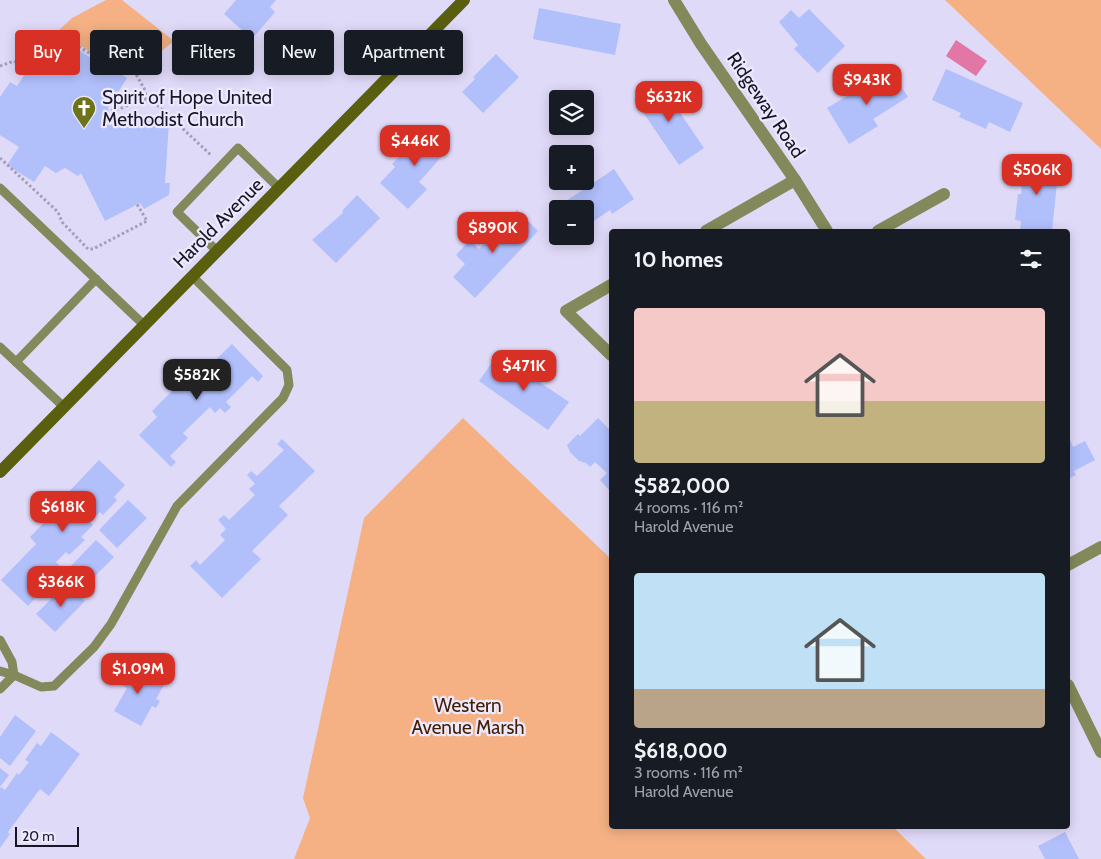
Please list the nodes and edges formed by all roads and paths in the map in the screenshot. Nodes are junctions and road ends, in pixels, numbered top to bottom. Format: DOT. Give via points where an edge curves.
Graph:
graph roads {
  1 [pos="464,0"];
  2 [pos="674,0"];
  3 [pos="80,47"];
  4 [pos="15,61"];
  5 [pos="0,66"];
  6 [pos="146,99"];
  7 [pos="106,111"];
  8 [pos="0,158"];
  9 [pos="222,165"];
  10 [pos="795,180"];
  11 [pos="0,188"];
  12 [pos="279,188"];
  13 [pos="944,194"];
  14 [pos="138,204"];
  15 [pos="709,229"];
  16 [pos="826,229"];
  17 [pos="882,229"];
  18 [pos="217,251"];
  19 [pos="192,276"];
  20 [pos="96,279"];
  21 [pos="609,286"];
  22 [pos="144,325"];
  23 [pos="0,346"];
  24 [pos="609,352"];
  25 [pos="16,362"];
  26 [pos="64,408"];
  27 [pos="0,472"];
  28 [pos="1101,547"];
  29 [pos="1070,564"];
  30 [pos="0,640"];
  31 [pos="0,671"];
  32 [pos="14,675"];
  33 [pos="0,689"];
  34 [pos="1070,689"];
  35 [pos="1101,752"];
  1 -- 12 [label="street, Harold Avenue"];
  2 -- 10 [label="street, Ridgeway Road"];
  3 -- 6 [label="path" via="125,74 133,69"];
  4 -- 5 [label="path"];
  6 -- 7 [label="path"];
  6 -- 9 [label="path" via="158,104"];
  8 -- 14 [label="path" via="58,212 62,222 88,248 93,249 147,221"];
  9 -- 12 [label="lane" via="238,148"];
  9 -- 18 [label="lane" via="176,212"];
  10 -- 15 [label="street"];
  10 -- 16 [label="street, Ridgeway Road"];
  11 -- 20 [label="lane"];
  12 -- 18 [label="street, Harold Avenue"];
  13 -- 17 [label="street"];
  18 -- 19 [label="street, Harold Avenue"];
  19 -- 22 [label="street, Harold Avenue"];
  19 -- 32 [label="lane" via="284,367 290,385 288,391 177,506 111,624 94,647 54,686 42,687"];
  20 -- 22 [label="lane"];
  20 -- 25 [label="lane"];
  21 -- 24 [label="street" via="566,311"];
  22 -- 26 [label="street, Harold Avenue"];
  23 -- 25 [label="lane"];
  25 -- 26 [label="lane"];
  26 -- 27 [label="street, Harold Avenue"];
  28 -- 29 [label="street"];
  30 -- 32 [label="lane" via="12,662"];
  31 -- 32 [label="lane"];
  32 -- 33 [label="lane"];
  34 -- 35 [label="street"];
}
